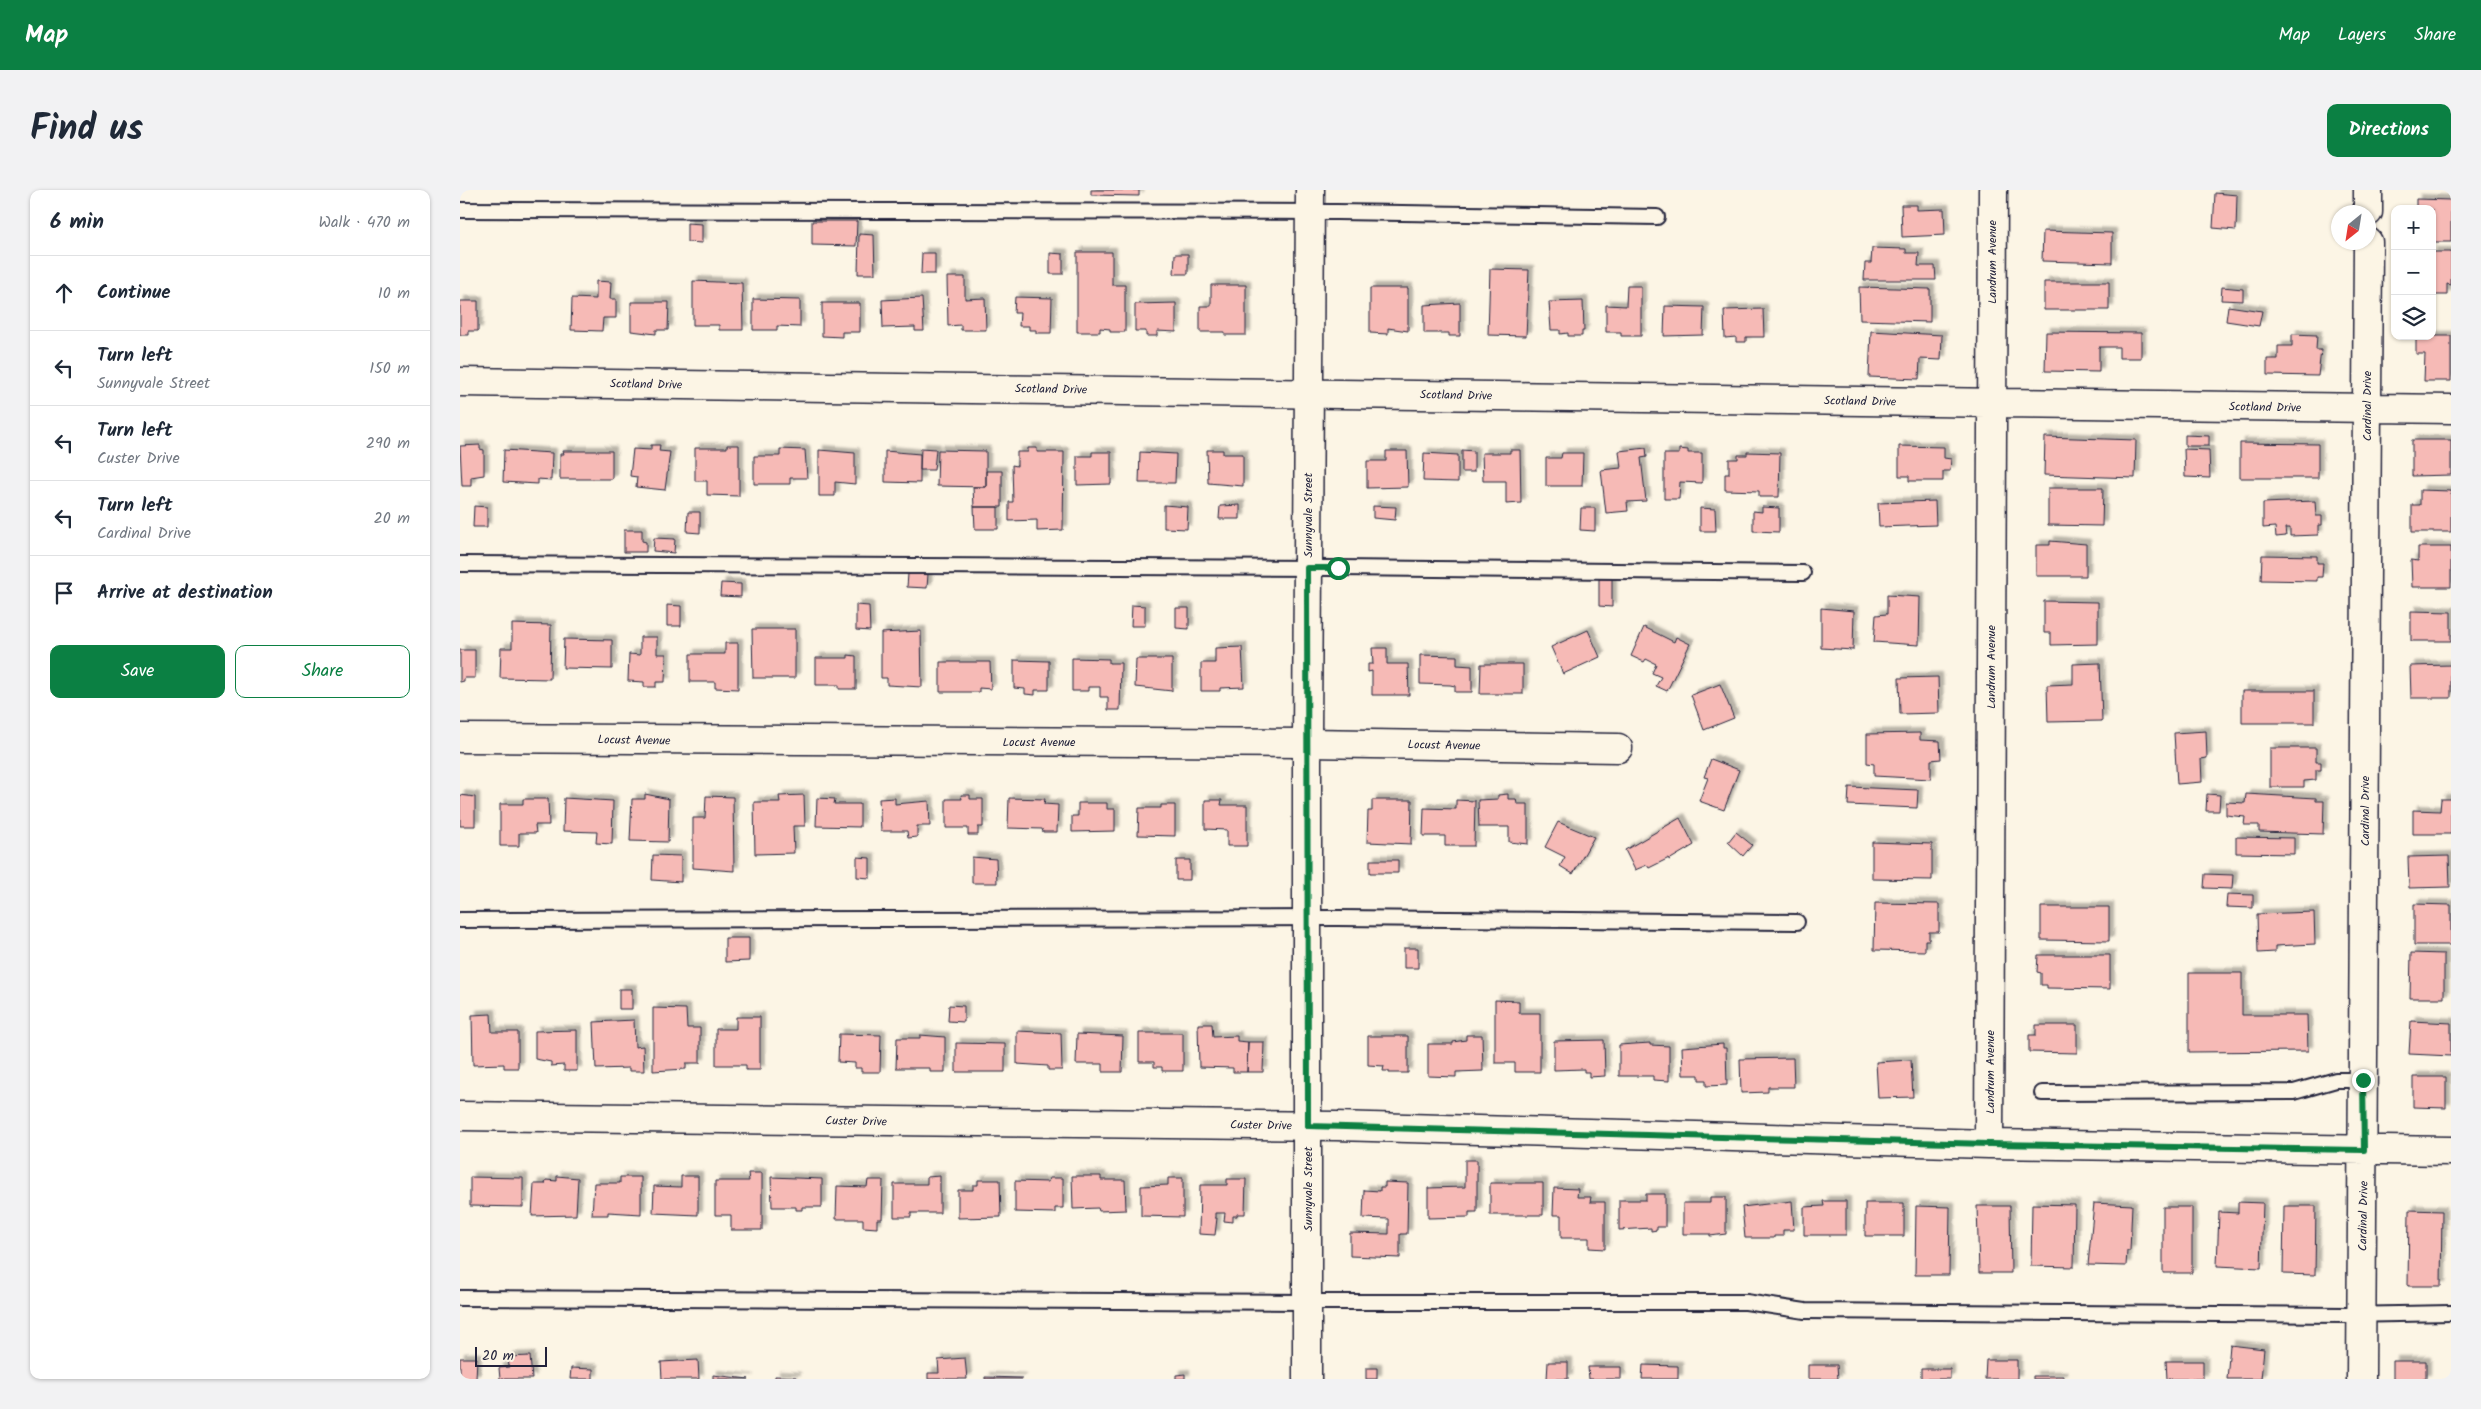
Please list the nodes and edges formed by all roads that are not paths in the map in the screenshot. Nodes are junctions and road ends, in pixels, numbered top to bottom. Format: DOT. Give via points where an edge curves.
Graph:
graph roads {
  1 [pos="1993,190"];
  2 [pos="2368,190"];
  3 [pos="1309,201"];
  4 [pos="2368,205"];
  5 [pos="460,210"];
  6 [pos="1657,217"];
  7 [pos="2368,250"];
  8 [pos="460,382"];
  9 [pos="1308,392"];
  10 [pos="1992,403"];
  11 [pos="2367,409"];
  12 [pos="2451,409"];
  13 [pos="460,564"];
  14 [pos="1307,568"];
  15 [pos="1803,573"];
  16 [pos="460,738"];
  17 [pos="1306,743"];
  18 [pos="1618,748"];
  19 [pos="1308,919"];
  20 [pos="460,920"];
  21 [pos="1797,922"];
  22 [pos="2363,1080"];
  23 [pos="2042,1094"];
  24 [pos="460,1116"];
  25 [pos="1308,1126"];
  26 [pos="1989,1144"];
  27 [pos="2364,1150"];
  28 [pos="2451,1151"];
  29 [pos="460,1298"];
  30 [pos="1307,1302"];
  31 [pos="2451,1313"];
  32 [pos="2361,1314"];
  33 [pos="1307,1379"];
  34 [pos="2361,1379"];
  1 -- 10 [label="street, Landrum Avenue"];
  2 -- 4 [label="street"];
  3 -- 5 [label="lane"];
  3 -- 6 [label="lane"];
  3 -- 9 [label="street, Sunnyvale Street"];
  7 -- 11 [label="street, Cardinal Drive"];
  8 -- 9 [label="street, Scotland Drive"];
  9 -- 10 [label="street, Scotland Drive"];
  9 -- 14 [label="street, Sunnyvale Street"];
  10 -- 11 [label="street, Scotland Drive"];
  10 -- 26 [label="street, Landrum Avenue"];
  11 -- 12 [label="street, Scotland Drive"];
  11 -- 22 [label="street, Cardinal Drive"];
  13 -- 14 [label="lane"];
  14 -- 15 [label="lane"];
  14 -- 17 [label="street, Sunnyvale Street"];
  16 -- 17 [label="street, Locust Avenue"];
  17 -- 18 [label="street, Locust Avenue"];
  17 -- 19 [label="street, Sunnyvale Street"];
  19 -- 20 [label="lane"];
  19 -- 21 [label="lane"];
  19 -- 25 [label="street, Sunnyvale Street"];
  22 -- 23 [label="lane" via="2336,1080 2294,1092"];
  22 -- 27 [label="street, Cardinal Drive"];
  24 -- 25 [label="street, Custer Drive"];
  25 -- 26 [label="street, Custer Drive"];
  25 -- 30 [label="street, Sunnyvale Street"];
  26 -- 27 [label="street, Custer Drive"];
  27 -- 28 [label="street, Custer Drive"];
  27 -- 32 [label="street, Cardinal Drive"];
  29 -- 30 [label="lane"];
  30 -- 32 [label="lane" via="1746,1302 1805,1311"];
  30 -- 33 [label="street, Sunnyvale Street"];
  31 -- 32 [label="lane"];
  32 -- 34 [label="street, Cardinal Drive"];
}
